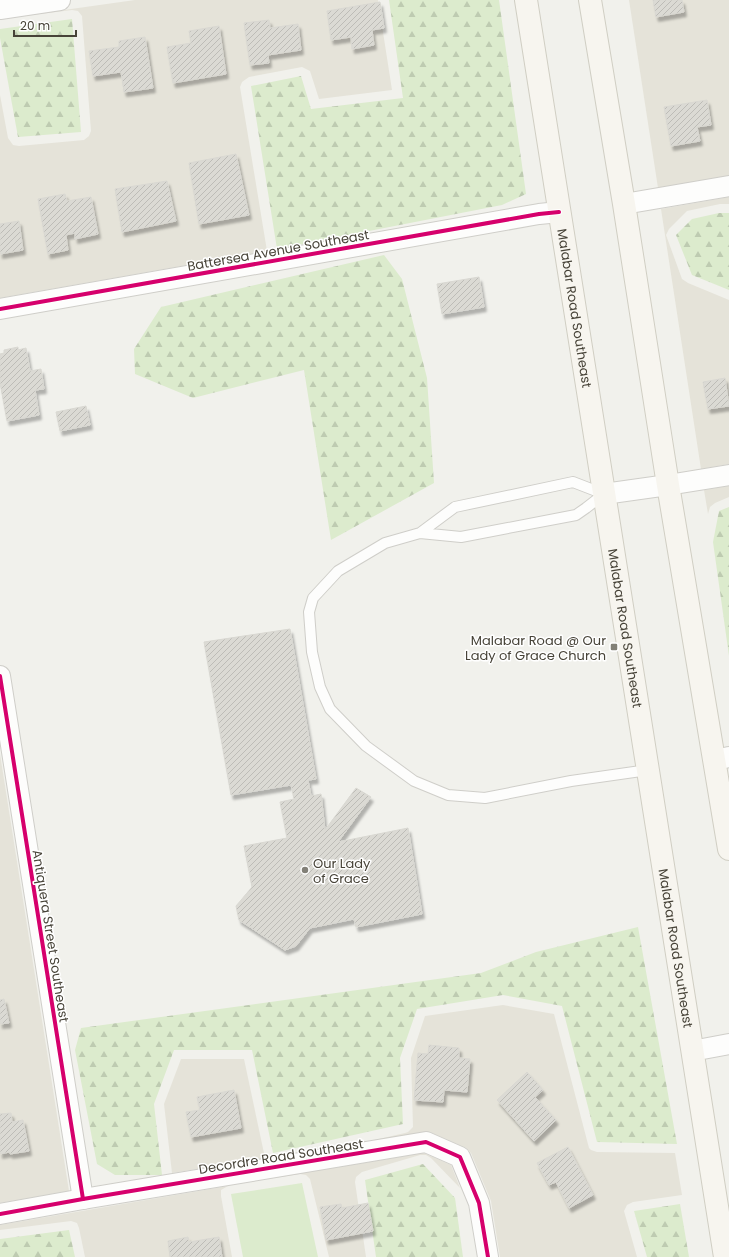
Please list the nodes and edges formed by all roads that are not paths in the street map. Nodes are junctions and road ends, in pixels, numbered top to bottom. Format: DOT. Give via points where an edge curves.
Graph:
graph roads {
  1 [pos="60,0"];
  2 [pos="526,0"];
  3 [pos="590,0"];
  4 [pos="0,8"];
  5 [pos="729,186"];
  6 [pos="624,204"];
  7 [pos="559,212"];
  8 [pos="0,308"];
  9 [pos="729,475"];
  10 [pos="668,485"];
  11 [pos="604,494"];
  12 [pos="420,533"];
  13 [pos="0,676"];
  14 [pos="722,759"];
  15 [pos="648,770"];
  16 [pos="729,849"];
  17 [pos="729,1044"];
  18 [pos="692,1050"];
  19 [pos="83,1199"];
  20 [pos="0,1214"];
  21 [pos="488,1257"];
  22 [pos="725,1257"];
  1 -- 4 [label="street"];
  2 -- 7 [label="main road, Malabar Road Southeast"];
  3 -- 6 [label="main road"];
  5 -- 6 [label="street"];
  6 -- 10 [label="main road"];
  7 -- 8 [label="street, Battersea Avenue Southeast"];
  7 -- 11 [label="main road, Malabar Road Southeast"];
  9 -- 10 [label="street"];
  10 -- 11 [label="street"];
  10 -- 14 [label="main road"];
  11 -- 12 [label="lane" via="576,515 461,537"];
  11 -- 12 [label="lane" via="573,482 455,507"];
  11 -- 15 [label="main road, Malabar Road Southeast"];
  12 -- 15 [label="lane" via="385,543 338,571 313,598 309,612 312,652 320,687 330,709 366,746 414,781 448,795 485,798 572,781"];
  13 -- 19 [label="street, Antiquera Street Southeast"];
  14 -- 16 [label="main road"];
  15 -- 18 [label="main road, Malabar Road Southeast"];
  17 -- 18 [label="street"];
  18 -- 22 [label="main road, Malabar Road Southeast"];
  19 -- 20 [label="street, Decordre Road Southeast"];
  19 -- 21 [label="street, Decordre Road Southeast" via="426,1142 460,1157 479,1203"];
}
